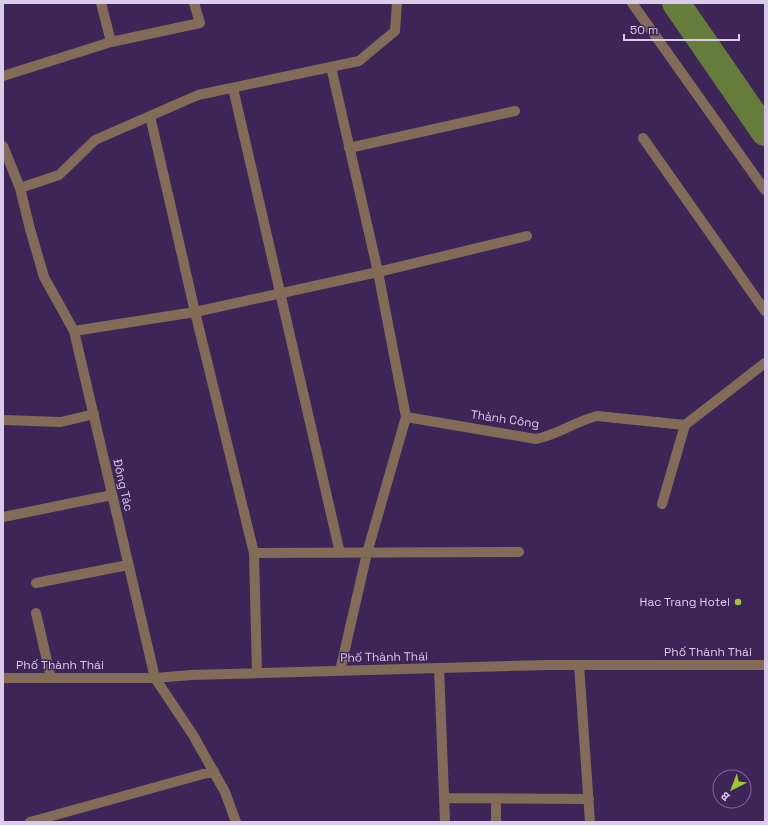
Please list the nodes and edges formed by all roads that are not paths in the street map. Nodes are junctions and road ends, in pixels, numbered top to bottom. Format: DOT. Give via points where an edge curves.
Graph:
graph roads {
  1 [pos="101,3"];
  2 [pos="194,3"];
  3 [pos="397,3"];
  4 [pos="632,3"];
  5 [pos="111,42"];
  6 [pos="331,67"];
  7 [pos="3,76"];
  8 [pos="233,88"];
  9 [pos="515,110"];
  10 [pos="150,116"];
  11 [pos="643,138"];
  12 [pos="349,148"];
  13 [pos="3,150"];
  14 [pos="20,188"];
  15 [pos="765,190"];
  16 [pos="527,236"];
  17 [pos="378,272"];
  18 [pos="281,293"];
  19 [pos="765,311"];
  20 [pos="195,312"];
  21 [pos="74,331"];
  22 [pos="765,363"];
  23 [pos="94,414"];
  24 [pos="406,417"];
  25 [pos="3,420"];
  26 [pos="685,425"];
  27 [pos="112,495"];
  28 [pos="662,504"];
  29 [pos="3,518"];
  30 [pos="519,552"];
  31 [pos="254,553"];
  32 [pos="340,553"];
  33 [pos="367,553"];
  34 [pos="128,565"];
  35 [pos="36,583"];
  36 [pos="36,613"];
  37 [pos="580,665"];
  38 [pos="765,665"];
  39 [pos="439,668"];
  40 [pos="340,671"];
  41 [pos="257,673"];
  42 [pos="3,678"];
  43 [pos="51,678"];
  44 [pos="155,678"];
  45 [pos="214,771"];
  46 [pos="444,798"];
  47 [pos="496,799"];
  48 [pos="589,799"];
  49 [pos="30,822"];
  50 [pos="236,822"];
  51 [pos="445,822"];
  52 [pos="496,822"];
  53 [pos="590,822"];
  1 -- 5 [label="street"];
  2 -- 5 [label="street" via="200,23"];
  3 -- 6 [label="street" via="396,30 383,43 359,61"];
  4 -- 15 [label="street"];
  5 -- 7 [label="street"];
  6 -- 8 [label="street"];
  6 -- 12 [label="street"];
  8 -- 10 [label="street" via="198,95"];
  8 -- 18 [label="street"];
  9 -- 12 [label="street"];
  10 -- 14 [label="street" via="95,140 58,175"];
  10 -- 20 [label="street"];
  11 -- 19 [label="street"];
  12 -- 17 [label="street"];
  13 -- 14 [label="street, Đông Tác"];
  14 -- 21 [label="street, Đông Tác" via="44,277"];
  16 -- 17 [label="street"];
  17 -- 18 [label="street"];
  17 -- 24 [label="street"];
  18 -- 20 [label="street"];
  18 -- 32 [label="street"];
  20 -- 21 [label="street"];
  20 -- 31 [label="street"];
  21 -- 23 [label="street, Đông Tác"];
  22 -- 26 [label="street"];
  23 -- 25 [label="street" via="61,422"];
  23 -- 27 [label="street, Đông Tác"];
  24 -- 26 [label="street, Thành Công" via="536,439 547,437 585,418 597,416"];
  24 -- 33 [label="street"];
  26 -- 28 [label="street"];
  27 -- 29 [label="street"];
  27 -- 34 [label="street, Đông Tác"];
  30 -- 33 [label="street"];
  31 -- 32 [label="street"];
  31 -- 41 [label="street"];
  32 -- 33 [label="street"];
  33 -- 40 [label="street"];
  34 -- 35 [label="street"];
  34 -- 44 [label="street, Đông Tác"];
  36 -- 43 [label="street"];
  37 -- 38 [label="street, Phố Thành Thái"];
  37 -- 39 [label="street, Phố Thành Thái"];
  37 -- 48 [label="street"];
  39 -- 40 [label="street, Phố Thành Thái"];
  39 -- 46 [label="street"];
  40 -- 41 [label="street, Phố Thành Thái"];
  41 -- 44 [label="street, Phố Thành Thái" via="191,674"];
  42 -- 43 [label="street, Phố Thành Thái"];
  43 -- 44 [label="street, Phố Thành Thái"];
  44 -- 45 [label="street, Đông Tác"];
  45 -- 49 [label="street"];
  45 -- 50 [label="street, Đông Tác"];
  46 -- 47 [label="street"];
  46 -- 51 [label="street"];
  47 -- 48 [label="street"];
  47 -- 52 [label="street"];
  48 -- 53 [label="street"];
}
